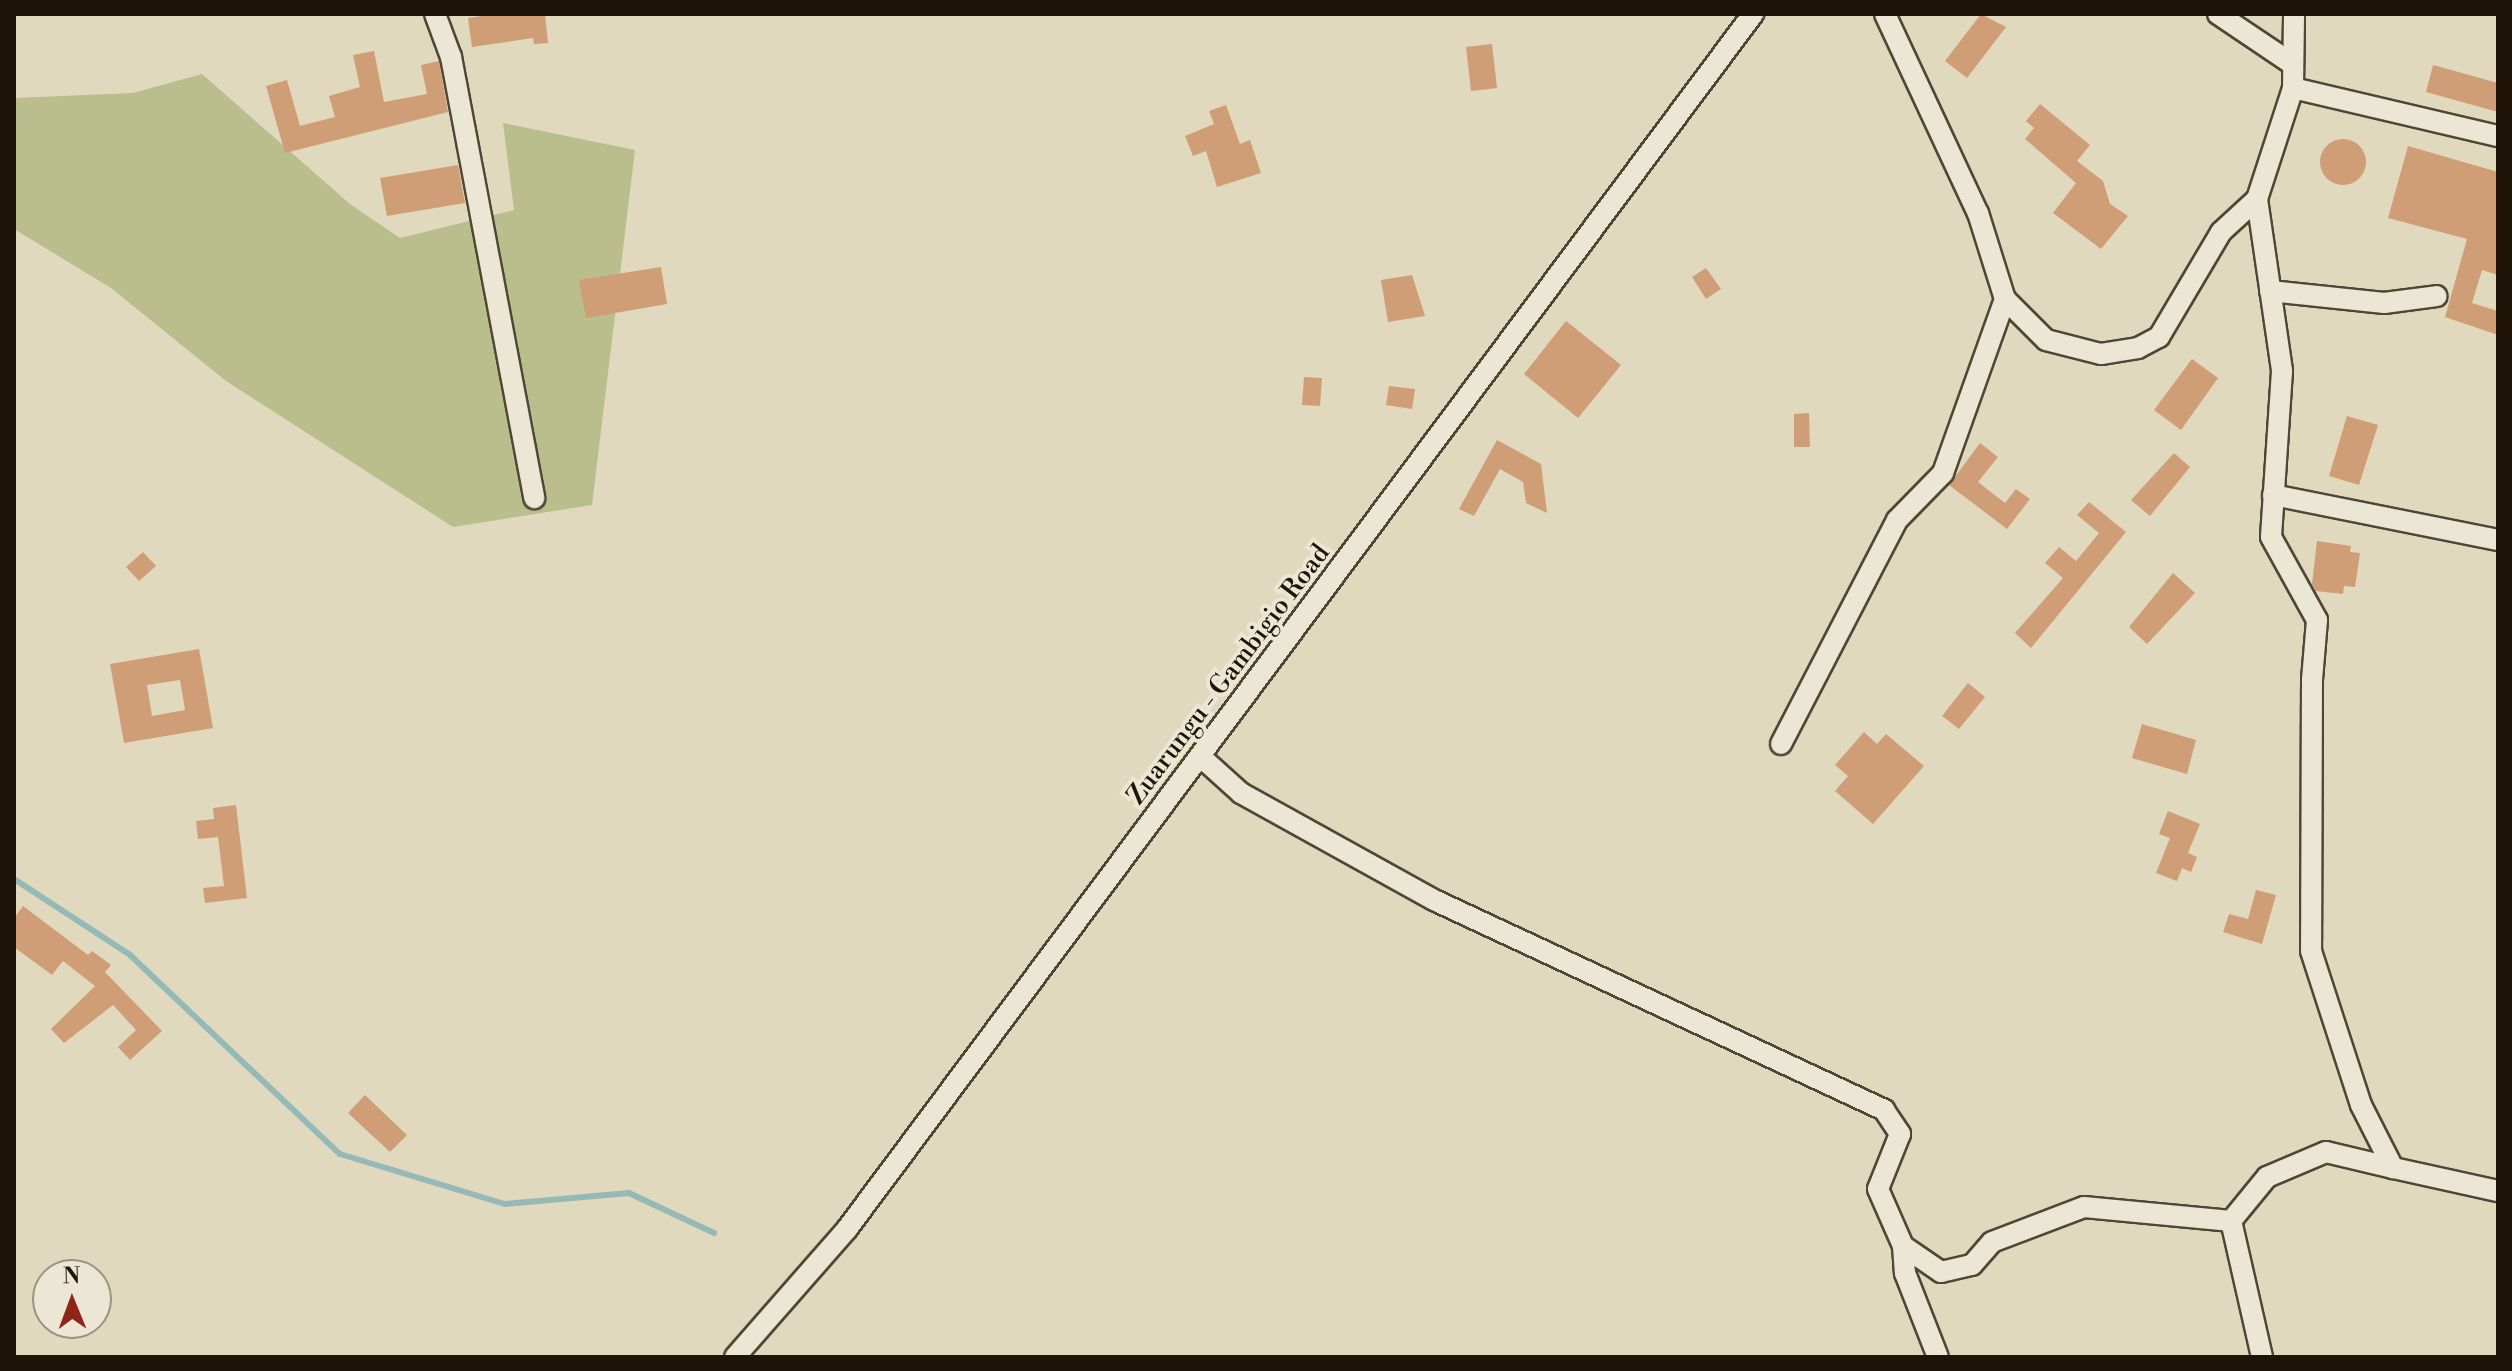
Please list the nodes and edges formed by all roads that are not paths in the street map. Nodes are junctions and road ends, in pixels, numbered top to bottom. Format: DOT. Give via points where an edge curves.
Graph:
graph roads {
  1 [pos="435,14"];
  2 [pos="1753,14"];
  3 [pos="1885,14"];
  4 [pos="2218,14"];
  5 [pos="2294,14"];
  6 [pos="2291,63"];
  7 [pos="2293,88"];
  8 [pos="2498,136"];
  9 [pos="2257,199"];
  10 [pos="2270,291"];
  11 [pos="2437,296"];
  12 [pos="2005,299"];
  13 [pos="2273,495"];
  14 [pos="534,498"];
  15 [pos="2498,540"];
  16 [pos="1781,744"];
  17 [pos="1201,757"];
  18 [pos="2393,1168"];
  19 [pos="2498,1191"];
  20 [pos="2231,1221"];
  21 [pos="1903,1246"];
  22 [pos="735,1357"];
  23 [pos="1938,1357"];
  24 [pos="2262,1357"];
  1 -- 14 [label="street" via="460,103"];
  2 -- 17 [label="street, Zuarungu - Gambigio Road" via="1616,191"];
  3 -- 12 [label="street" via="1978,213"];
  4 -- 6 [label="street"];
  5 -- 6 [label="street"];
  6 -- 7 [label="street"];
  7 -- 8 [label="street"];
  7 -- 9 [label="street"];
  9 -- 10 [label="street"];
  9 -- 12 [label="street" via="2221,232 2159,337 2138,348 2101,354 2072,350 2030,328"];
  10 -- 11 [label="street" via="2384,303"];
  10 -- 13 [label="street" via="2282,371"];
  12 -- 16 [label="street" via="1943,473 1897,520"];
  13 -- 15 [label="street"];
  13 -- 18 [label="street" via="2271,537 2317,620 2311,951 2361,1105"];
  17 -- 21 [label="street" via="1241,793 1434,900 1884,1110 1900,1134 1878,1189"];
  17 -- 22 [label="street, Zuarungu - Gambigio Road" via="847,1229"];
  18 -- 19 [label="street"];
  18 -- 20 [label="street" via="2326,1152 2267,1177"];
  20 -- 21 [label="street" via="2084,1207 1992,1242 1972,1265 1954,1273 1941,1272"];
  20 -- 24 [label="street"];
  21 -- 23 [label="street" via="1905,1273"];
}
